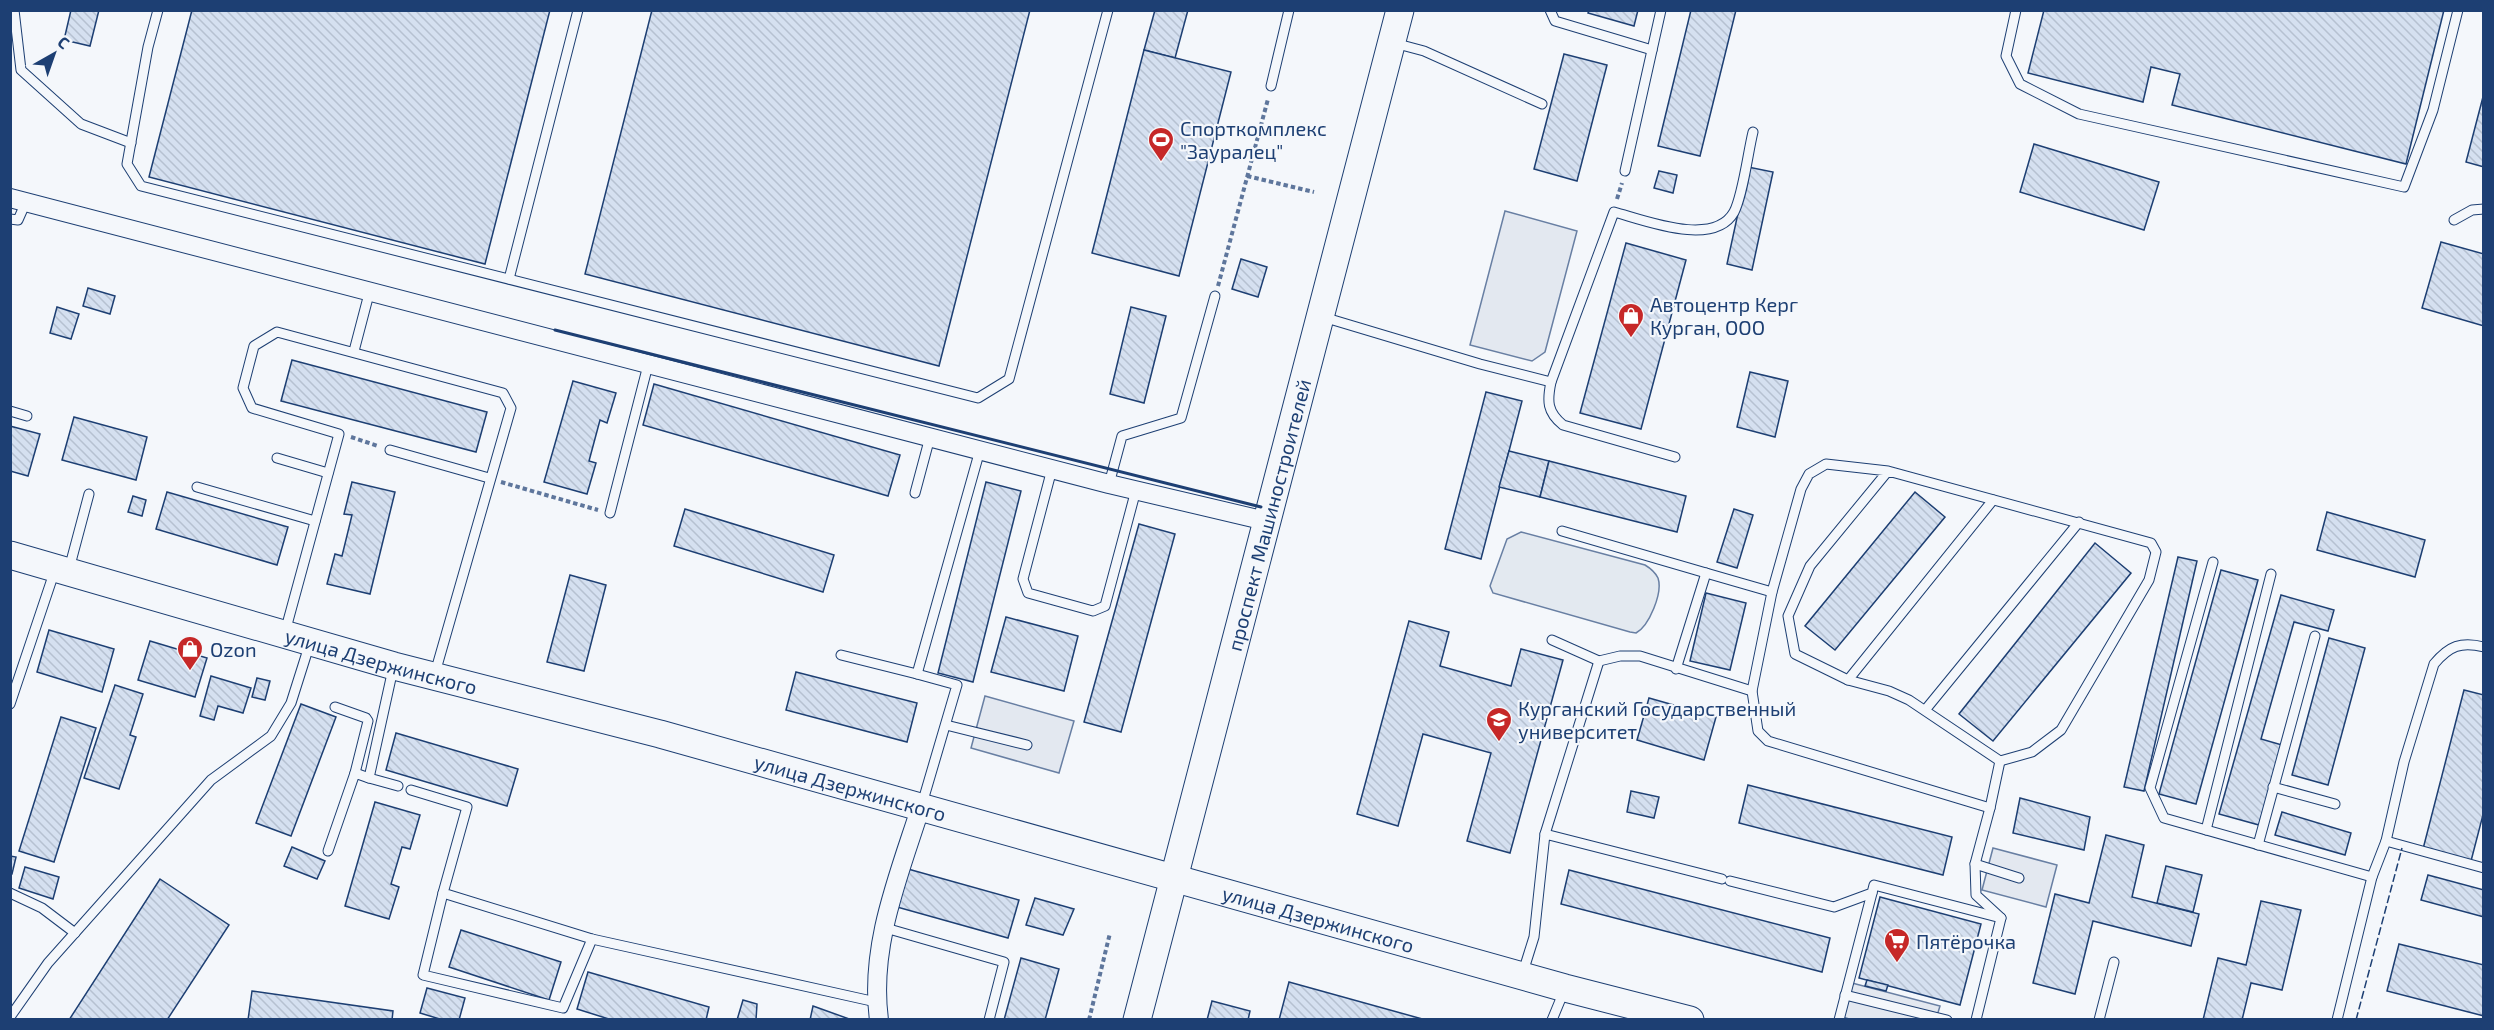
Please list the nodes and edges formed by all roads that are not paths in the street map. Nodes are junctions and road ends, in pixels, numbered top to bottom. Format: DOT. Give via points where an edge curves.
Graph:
graph roads {
  1 [pos="14,10"];
  2 [pos="158,10"];
  3 [pos="578,10"];
  4 [pos="1108,10"];
  5 [pos="1289,10"];
  6 [pos="1400,10"];
  7 [pos="1550,10"];
  8 [pos="1660,10"];
  9 [pos="2016,10"];
  10 [pos="2458,10"];
  11 [pos="1392,42"];
  12 [pos="1652,50"];
  13 [pos="1271,86"];
  14 [pos="1542,104"];
  15 [pos="1753,132"];
  16 [pos="131,143"];
  17 [pos="1625,171"];
  18 [pos="18,200"];
  19 [pos="2484,209"];
  20 [pos="10,219"];
  21 [pos="2454,220"];
  22 [pos="509,279"];
  23 [pos="370,290"];
  24 [pos="1215,296"];
  25 [pos="1320,316"];
  26 [pos="354,351"];
  27 [pos="648,365"];
  28 [pos="1551,382"];
  29 [pos="10,411"];
  30 [pos="27,416"];
  31 [pos="930,437"];
  32 [pos="390,450"];
  33 [pos="980,450"];
  34 [pos="1675,457"];
  35 [pos="277,458"];
  36 [pos="1052,469"];
  37 [pos="1888,471"];
  38 [pos="328,473"];
  39 [pos="489,478"];
  40 [pos="1109,484"];
  41 [pos="197,487"];
  42 [pos="1136,490"];
  43 [pos="915,492"];
  44 [pos="89,494"];
  45 [pos="1993,500"];
  46 [pos="610,513"];
  47 [pos="315,521"];
  48 [pos="1266,521"];
  49 [pos="2079,522"];
  50 [pos="1562,531"];
  51 [pos="10,555"];
  52 [pos="2213,562"];
  53 [pos="62,570"];
  54 [pos="1706,573"];
  55 [pos="2271,574"];
  56 [pos="1772,592"];
  57 [pos="284,634"];
  58 [pos="2315,636"];
  59 [pos="1552,640"];
  60 [pos="310,641"];
  61 [pos="2484,647"];
  62 [pos="841,654"];
  63 [pos="1599,661"];
  64 [pos="394,666"];
  65 [pos="1676,669"];
  66 [pos="917,674"];
  67 [pos="434,675"];
  68 [pos="1848,680"];
  69 [pos="1752,691"];
  70 [pos="10,704"];
  71 [pos="335,707"];
  72 [pos="1926,709"];
  73 [pos="946,725"];
  74 [pos="1027,745"];
  75 [pos="2000,761"];
  76 [pos="355,772"];
  77 [pos="369,778"];
  78 [pos="398,786"];
  79 [pos="2273,787"];
  80 [pos="411,790"];
  81 [pos="2335,804"];
  82 [pos="921,806"];
  83 [pos="1989,808"];
  84 [pos="2206,830"];
  85 [pos="1545,834"];
  86 [pos="2386,841"];
  87 [pos="2258,845"];
  88 [pos="328,851"];
  89 [pos="1975,864"];
  90 [pos="2484,868"];
  91 [pos="2372,877"];
  92 [pos="1175,878"];
  93 [pos="2019,878"];
  94 [pos="10,893"];
  95 [pos="443,893"];
  96 [pos="1872,893"];
  97 [pos="2001,918"];
  98 [pos="882,927"];
  99 [pos="75,933"];
  100 [pos="592,939"];
  101 [pos="2114,962"];
  102 [pos="1522,975"];
  103 [pos="1565,988"];
  104 [pos="1845,995"];
  105 [pos="877,1011"];
  106 [pos="10,1017"];
  107 [pos="989,1020"];
  108 [pos="1137,1020"];
  109 [pos="1551,1020"];
  110 [pos="1690,1020"];
  111 [pos="1839,1020"];
  112 [pos="1947,1020"];
  113 [pos="1976,1020"];
  114 [pos="2099,1020"];
  115 [pos="2337,1020"];
  1 -- 16 [label="lane" via="21,70 81,124"];
  2 -- 16 [label="lane"];
  3 -- 22 [label="lane"];
  4 -- 22 [label="lane" via="1009,379 978,399"];
  5 -- 13 [label="lane"];
  6 -- 11 [label="main road, проспект Машиностроителей"];
  7 -- 12 [label="lane" via="1555,21"];
  8 -- 12 [label="lane"];
  9 -- 10 [label="lane" via="2006,56 2020,84 2079,114 2404,187 2433,110"];
  11 -- 14 [label="lane" via="1424,51"];
  11 -- 25 [label="main road, проспект Машиностроителей"];
  12 -- 17 [label="lane"];
  15 -- 28 [label="lane" via="1733,213 1718,228 1700,232 1614,212"];
  16 -- 22 [label="lane" via="127,164 141,186"];
  18 -- 20 [label="lane" via="18,220"];
  18 -- 23 [label="street"];
  19 -- 21 [label="lane" via="2472,210"];
  23 -- 26 [label="lane"];
  23 -- 27 [label="street"];
  24 -- 40 [label="lane" via="1181,418 1122,436"];
  25 -- 28 [label="lane"];
  25 -- 48 [label="main road, проспект Машиностроителей"];
  26 -- 38 [label="lane" via="277,332 254,346 243,388 252,408 339,434"];
  26 -- 39 [label="lane" via="503,393 512,408"];
  27 -- 31 [label="street"];
  27 -- 46 [label="lane"];
  28 -- 34 [label="lane" via="1547,400 1552,416 1563,425"];
  29 -- 30 [label="lane"];
  31 -- 33 [label="street"];
  31 -- 43 [label="lane"];
  32 -- 39 [label="lane"];
  33 -- 36 [label="street"];
  33 -- 66 [label="lane"];
  35 -- 38 [label="lane"];
  36 -- 40 [label="street"];
  36 -- 42 [label="lane" via="1023,579 1028,593 1093,611 1105,606"];
  37 -- 45 [label="lane"];
  37 -- 56 [label="lane" via="1826,464 1809,474 1800,489"];
  37 -- 68 [label="lane" via="1810,566 1788,616 1795,654"];
  38 -- 47 [label="lane"];
  39 -- 67 [label="lane"];
  40 -- 42 [label="street"];
  41 -- 47 [label="lane"];
  42 -- 48 [label="street"];
  44 -- 53 [label="lane"];
  45 -- 49 [label="lane"];
  45 -- 68 [label="lane"];
  47 -- 57 [label="lane"];
  48 -- 92 [label="main road, проспект Машиностроителей"];
  49 -- 72 [label="lane"];
  49 -- 75 [label="lane" via="2151,543 2156,552 2153,571 2061,730 2032,752"];
  50 -- 54 [label="lane"];
  51 -- 53 [label="main road, улица Дзержинского"];
  52 -- 84 [label="lane" via="2150,788 2164,818"];
  53 -- 57 [label="main road, улица Дзержинского"];
  53 -- 70 [label="lane"];
  54 -- 56 [label="lane"];
  54 -- 65 [label="lane"];
  55 -- 84 [label="lane"];
  56 -- 69 [label="lane"];
  57 -- 60 [label="main road, улица Дзержинского"];
  58 -- 79 [label="lane"];
  59 -- 63 [label="lane"];
  60 -- 64 [label="main road, улица Дзержинского"];
  60 -- 99 [label="lane" via="291,703 271,736 211,780"];
  61 -- 86 [label="lane" via="2466,642 2443,652 2434,664 2404,762"];
  62 -- 66 [label="lane"];
  63 -- 65 [label="lane" via="1640,656"];
  63 -- 85 [label="lane"];
  64 -- 67 [label="main road, улица Дзержинского"];
  64 -- 77 [label="lane"];
  65 -- 69 [label="lane"];
  66 -- 73 [label="lane" via="957,686"];
  67 -- 82 [label="main road, улица Дзержинского"];
  68 -- 72 [label="lane" via="1889,691"];
  69 -- 83 [label="lane" via="1758,731 1768,741"];
  71 -- 76 [label="lane" via="368,721"];
  72 -- 75 [label="lane"];
  73 -- 74 [label="lane"];
  73 -- 82 [label="lane"];
  75 -- 83 [label="lane"];
  76 -- 77 [label="lane"];
  76 -- 88 [label="lane"];
  77 -- 78 [label="lane"];
  79 -- 81 [label="lane"];
  79 -- 87 [label="lane"];
  80 -- 95 [label="lane" via="467,807"];
  82 -- 92 [label="main road, улица Дзержинского"];
  82 -- 98 [label="street"];
  83 -- 89 [label="lane"];
  84 -- 87 [label="lane"];
  85 -- 96 [label="lane" via="1834,907"];
  85 -- 102 [label="lane" via="1534,937"];
  86 -- 90 [label="lane"];
  86 -- 91 [label="lane"];
  87 -- 91 [label="lane"];
  89 -- 93 [label="lane"];
  89 -- 97 [label="lane" via="1976,896"];
  91 -- 115 [label="lane"];
  92 -- 102 [label="main road, улица Дзержинского"];
  92 -- 108 [label="main road, проспект Машиностроителей"];
  94 -- 99 [label="lane" via="42,908"];
  95 -- 100 [label="lane"];
  95 -- 100 [label="lane" via="423,975 563,1008"];
  96 -- 97 [label="lane" via="1874,885"];
  96 -- 104 [label="lane"];
  97 -- 113 [label="lane"];
  98 -- 105 [label="street"];
  98 -- 107 [label="lane" via="1004,962"];
  99 -- 106 [label="lane"];
  100 -- 105 [label="lane"];
  101 -- 114 [label="lane"];
  102 -- 103 [label="main road, улица Дзержинского"];
  103 -- 109 [label="lane"];
  103 -- 110 [label="main road, улица Дзержинского"];
  104 -- 111 [label="lane"];
  104 -- 112 [label="lane"];
}
